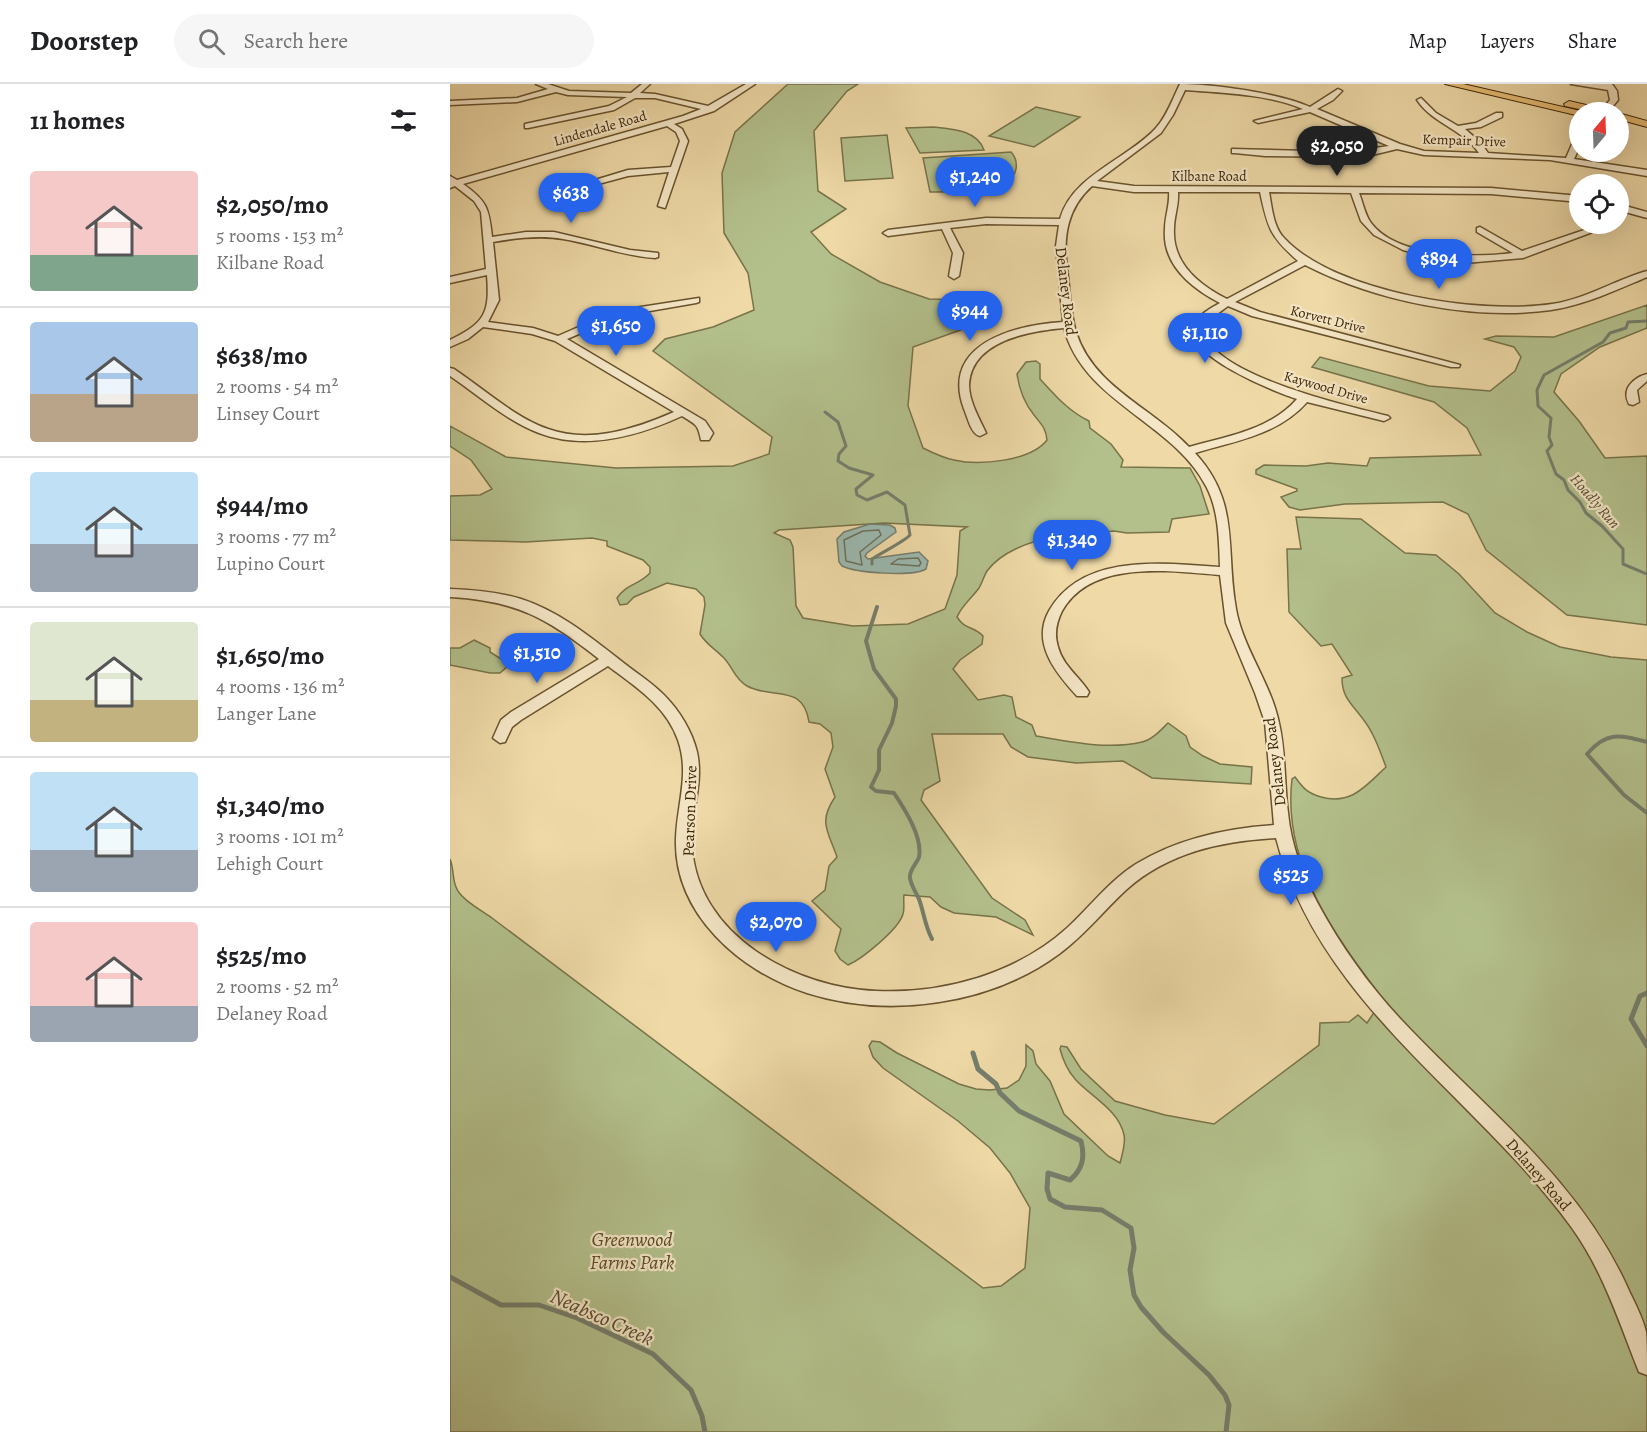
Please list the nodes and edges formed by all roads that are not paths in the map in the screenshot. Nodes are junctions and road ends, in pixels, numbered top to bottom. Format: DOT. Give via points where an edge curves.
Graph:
graph roads {
  1 [pos="540,84"];
  2 [pos="646,84"];
  3 [pos="751,84"];
  4 [pos="1450,84"];
  5 [pos="1484,84"];
  6 [pos="1575,84"];
  7 [pos="1183,85"];
  8 [pos="1609,86"];
  9 [pos="553,90"];
  10 [pos="1338,91"];
  11 [pos="633,95"];
  12 [pos="1421,100"];
  13 [pos="1612,102"];
  14 [pos="450,103"];
  15 [pos="1569,104"];
  16 [pos="1311,108"];
  17 [pos="711,109"];
  18 [pos="1569,111"];
  19 [pos="1499,115"];
  20 [pos="1629,119"];
  21 [pos="1258,121"];
  22 [pos="668,123"];
  23 [pos="1647,124"];
  24 [pos="1629,125"];
  25 [pos="528,126"];
  26 [pos="1460,128"];
  27 [pos="1647,130"];
  28 [pos="1396,146"];
  29 [pos="1235,151"];
  30 [pos="1485,155"];
  31 [pos="1569,160"];
  32 [pos="1580,162"];
  33 [pos="1622,162"];
  34 [pos="675,169"];
  35 [pos="1619,169"];
  36 [pos="1647,173"];
  37 [pos="452,182"];
  38 [pos="1090,183"];
  39 [pos="576,187"];
  40 [pos="1173,189"];
  41 [pos="1264,189"];
  42 [pos="1354,190"];
  43 [pos="1569,199"];
  44 [pos="662,206"];
  45 [pos="1629,210"];
  46 [pos="1647,215"];
  47 [pos="1063,222"];
  48 [pos="944,225"];
  49 [pos="1480,230"];
  50 [pos="888,233"];
  51 [pos="1581,234"];
  52 [pos="488,240"];
  53 [pos="655,255"];
  54 [pos="1523,255"];
  55 [pos="1306,261"];
  56 [pos="491,271"];
  57 [pos="1647,274"];
  58 [pos="954,276"];
  59 [pos="450,280"];
  60 [pos="696,300"];
  61 [pos="1226,303"];
  62 [pos="481,324"];
  63 [pos="1069,325"];
  64 [pos="559,339"];
  65 [pos="450,344"];
  66 [pos="1455,365"];
  67 [pos="450,371"];
  68 [pos="1647,377"];
  69 [pos="1304,398"];
  70 [pos="1633,402"];
  71 [pos="682,412"];
  72 [pos="1384,418"];
  73 [pos="980,433"];
  74 [pos="705,438"];
  75 [pos="1189,451"];
  76 [pos="1226,571"];
  77 [pos="450,593"];
  78 [pos="609,659"];
  79 [pos="1082,692"];
  80 [pos="500,738"];
  81 [pos="1283,831"];
  82 [pos="1647,1364"];
  1 -- 9 [label="street"];
  2 -- 11 [label="street"];
  3 -- 17 [label="street, Lindendale Road"];
  4 -- 18 [label="main road"];
  5 -- 15 [label="main road"];
  6 -- 8 [label="street"];
  7 -- 16 [label="street, Kempair Drive" via="1261,95"];
  7 -- 38 [label="street, Delaney Road" via="1158,132"];
  8 -- 13 [label="street"];
  9 -- 11 [label="street"];
  9 -- 14 [label="street" via="517,99"];
  10 -- 16 [label="street" via="1331,99"];
  11 -- 17 [label="street" via="665,97"];
  11 -- 25 [label="street" via="604,111"];
  12 -- 26 [label="street" via="1429,111"];
  16 -- 21 [label="street"];
  16 -- 28 [label="street, Kempair Drive"];
  17 -- 22 [label="street, Lindendale Road"];
  19 -- 26 [label="street"];
  20 -- 23 [label="main road"];
  22 -- 34 [label="street" via="684,141"];
  22 -- 37 [label="street, Lindendale Road"];
  24 -- 27 [label="main road"];
  26 -- 30 [label="street"];
  28 -- 29 [label="street" via="1352,155"];
  28 -- 30 [label="street, Kempair Drive" via="1434,154"];
  30 -- 31 [label="street, Kempair Drive"];
  32 -- 35 [label="street, Kempair Drive"];
  33 -- 35 [label="street"];
  34 -- 39 [label="street" via="628,173"];
  34 -- 44 [label="street"];
  35 -- 36 [label="street, Kempair Drive"];
  37 -- 52 [label="street" via="482,204"];
  38 -- 40 [label="street, Kilbane Road"];
  38 -- 47 [label="street, Delaney Road"];
  40 -- 41 [label="street, Kilbane Road"];
  40 -- 61 [label="street, Korvett Drive" via="1169,232 1174,257 1192,282"];
  41 -- 42 [label="street, Kilbane Road"];
  41 -- 55 [label="street" via="1278,237"];
  42 -- 43 [label="street, Kilbane Road" via="1514,192"];
  42 -- 54 [label="street" via="1372,229 1407,248 1475,260"];
  45 -- 46 [label="street"];
  47 -- 48 [label="street" via="1001,220"];
  47 -- 63 [label="street, Delaney Road" via="1061,243"];
  48 -- 50 [label="street"];
  48 -- 58 [label="street" via="958,253"];
  49 -- 54 [label="street"];
  51 -- 54 [label="street"];
  52 -- 53 [label="street" via="551,235"];
  52 -- 56 [label="street"];
  55 -- 57 [label="street" via="1375,289 1446,305 1502,311 1570,303"];
  55 -- 61 [label="street, Kaywood Drive"];
  56 -- 59 [label="street"];
  56 -- 62 [label="street" via="493,305"];
  60 -- 64 [label="street" via="619,313"];
  61 -- 66 [label="street, Korvett Drive" via="1276,320"];
  61 -- 69 [label="street, Kaywood Drive" via="1202,318 1198,329 1203,343 1253,379"];
  62 -- 64 [label="street"];
  62 -- 65 [label="street"];
  63 -- 73 [label="street" via="1007,336 971,361 964,386"];
  63 -- 75 [label="street, Delaney Road" via="1077,350 1094,372"];
  64 -- 71 [label="street"];
  67 -- 71 [label="street" via="536,427 565,436 621,434"];
  68 -- 70 [label="street" via="1633,387"];
  69 -- 72 [label="street, Kaywood Drive"];
  69 -- 75 [label="street" via="1274,424"];
  71 -- 74 [label="street" via="701,423 707,433"];
  75 -- 76 [label="street, Delaney Road" via="1207,475 1220,507"];
  76 -- 79 [label="street" via="1124,570 1085,581 1066,595 1049,624 1049,645 1062,669"];
  76 -- 81 [label="street, Delaney Road" via="1228,603 1238,642 1271,719"];
  77 -- 78 [label="street, Pearson Drive" via="502,598 541,611"];
  78 -- 80 [label="street" via="516,716 506,724"];
  78 -- 81 [label="street, Pearson Drive" via="659,698 684,734 691,778 684,848 689,876 705,910 727,937 755,961 785,978 819,989 866,998 906,999 932,997 988,982 1016,971 1062,944 1128,880 1170,854 1212,839"];
  81 -- 82 [label="street, Delaney Road" via="1310,907 1336,953 1406,1037 1563,1200 1611,1274"];
}
